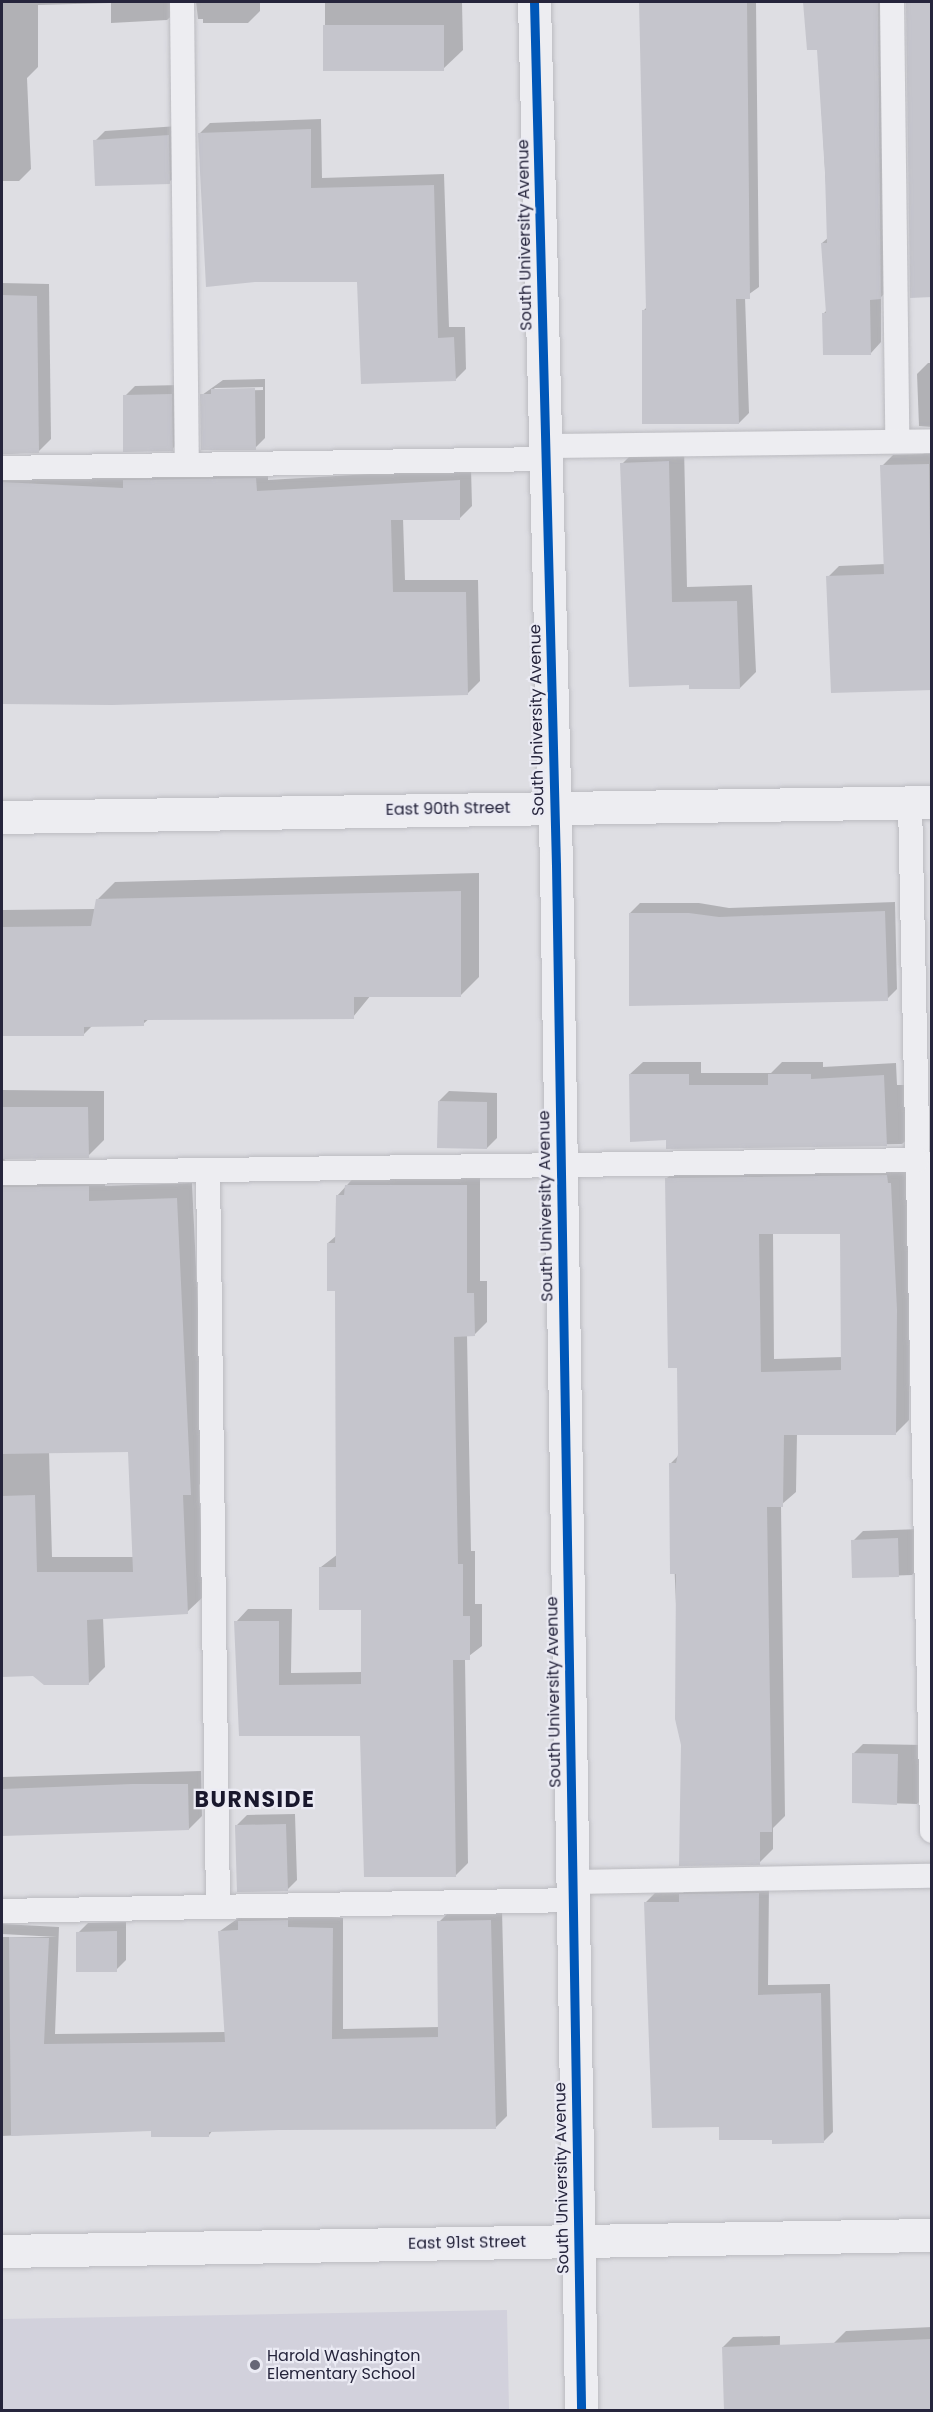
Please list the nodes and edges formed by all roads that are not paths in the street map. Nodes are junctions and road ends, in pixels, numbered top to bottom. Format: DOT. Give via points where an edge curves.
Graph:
graph roads {
  1 [pos="182,2"];
  2 [pos="534,2"];
  3 [pos="892,2"];
  4 [pos="897,441"];
  5 [pos="932,441"];
  6 [pos="545,453"];
  7 [pos="187,465"];
  8 [pos="2,468"];
  9 [pos="921,802"];
  10 [pos="554,807"];
  11 [pos="2,816"];
  12 [pos="917,1160"];
  13 [pos="560,1167"];
  14 [pos="208,1171"];
  15 [pos="2,1173"];
  16 [pos="932,1831"];
  17 [pos="932,1876"];
  18 [pos="572,1891"];
  19 [pos="218,1905"];
  20 [pos="2,1911"];
  21 [pos="932,2235"];
  22 [pos="578,2241"];
  23 [pos="2,2251"];
  24 [pos="581,2410"];
  1 -- 7 [label="lane"];
  2 -- 6 [label="street, South University Avenue"];
  3 -- 4 [label="lane"];
  4 -- 5 [label="lane"];
  4 -- 6 [label="lane"];
  6 -- 7 [label="lane"];
  6 -- 10 [label="street, South University Avenue"];
  7 -- 8 [label="lane"];
  9 -- 10 [label="street, East 90th Street"];
  9 -- 12 [label="lane"];
  10 -- 11 [label="street, East 90th Street"];
  10 -- 13 [label="street, South University Avenue"];
  12 -- 13 [label="lane"];
  12 -- 16 [label="lane"];
  13 -- 14 [label="lane"];
  13 -- 18 [label="street, South University Avenue"];
  14 -- 15 [label="lane"];
  14 -- 19 [label="lane"];
  17 -- 18 [label="lane"];
  18 -- 19 [label="lane"];
  18 -- 22 [label="street, South University Avenue"];
  19 -- 20 [label="lane"];
  21 -- 22 [label="street, East 91st Street"];
  22 -- 23 [label="street, East 91st Street"];
  22 -- 24 [label="street, South University Avenue"];
}
